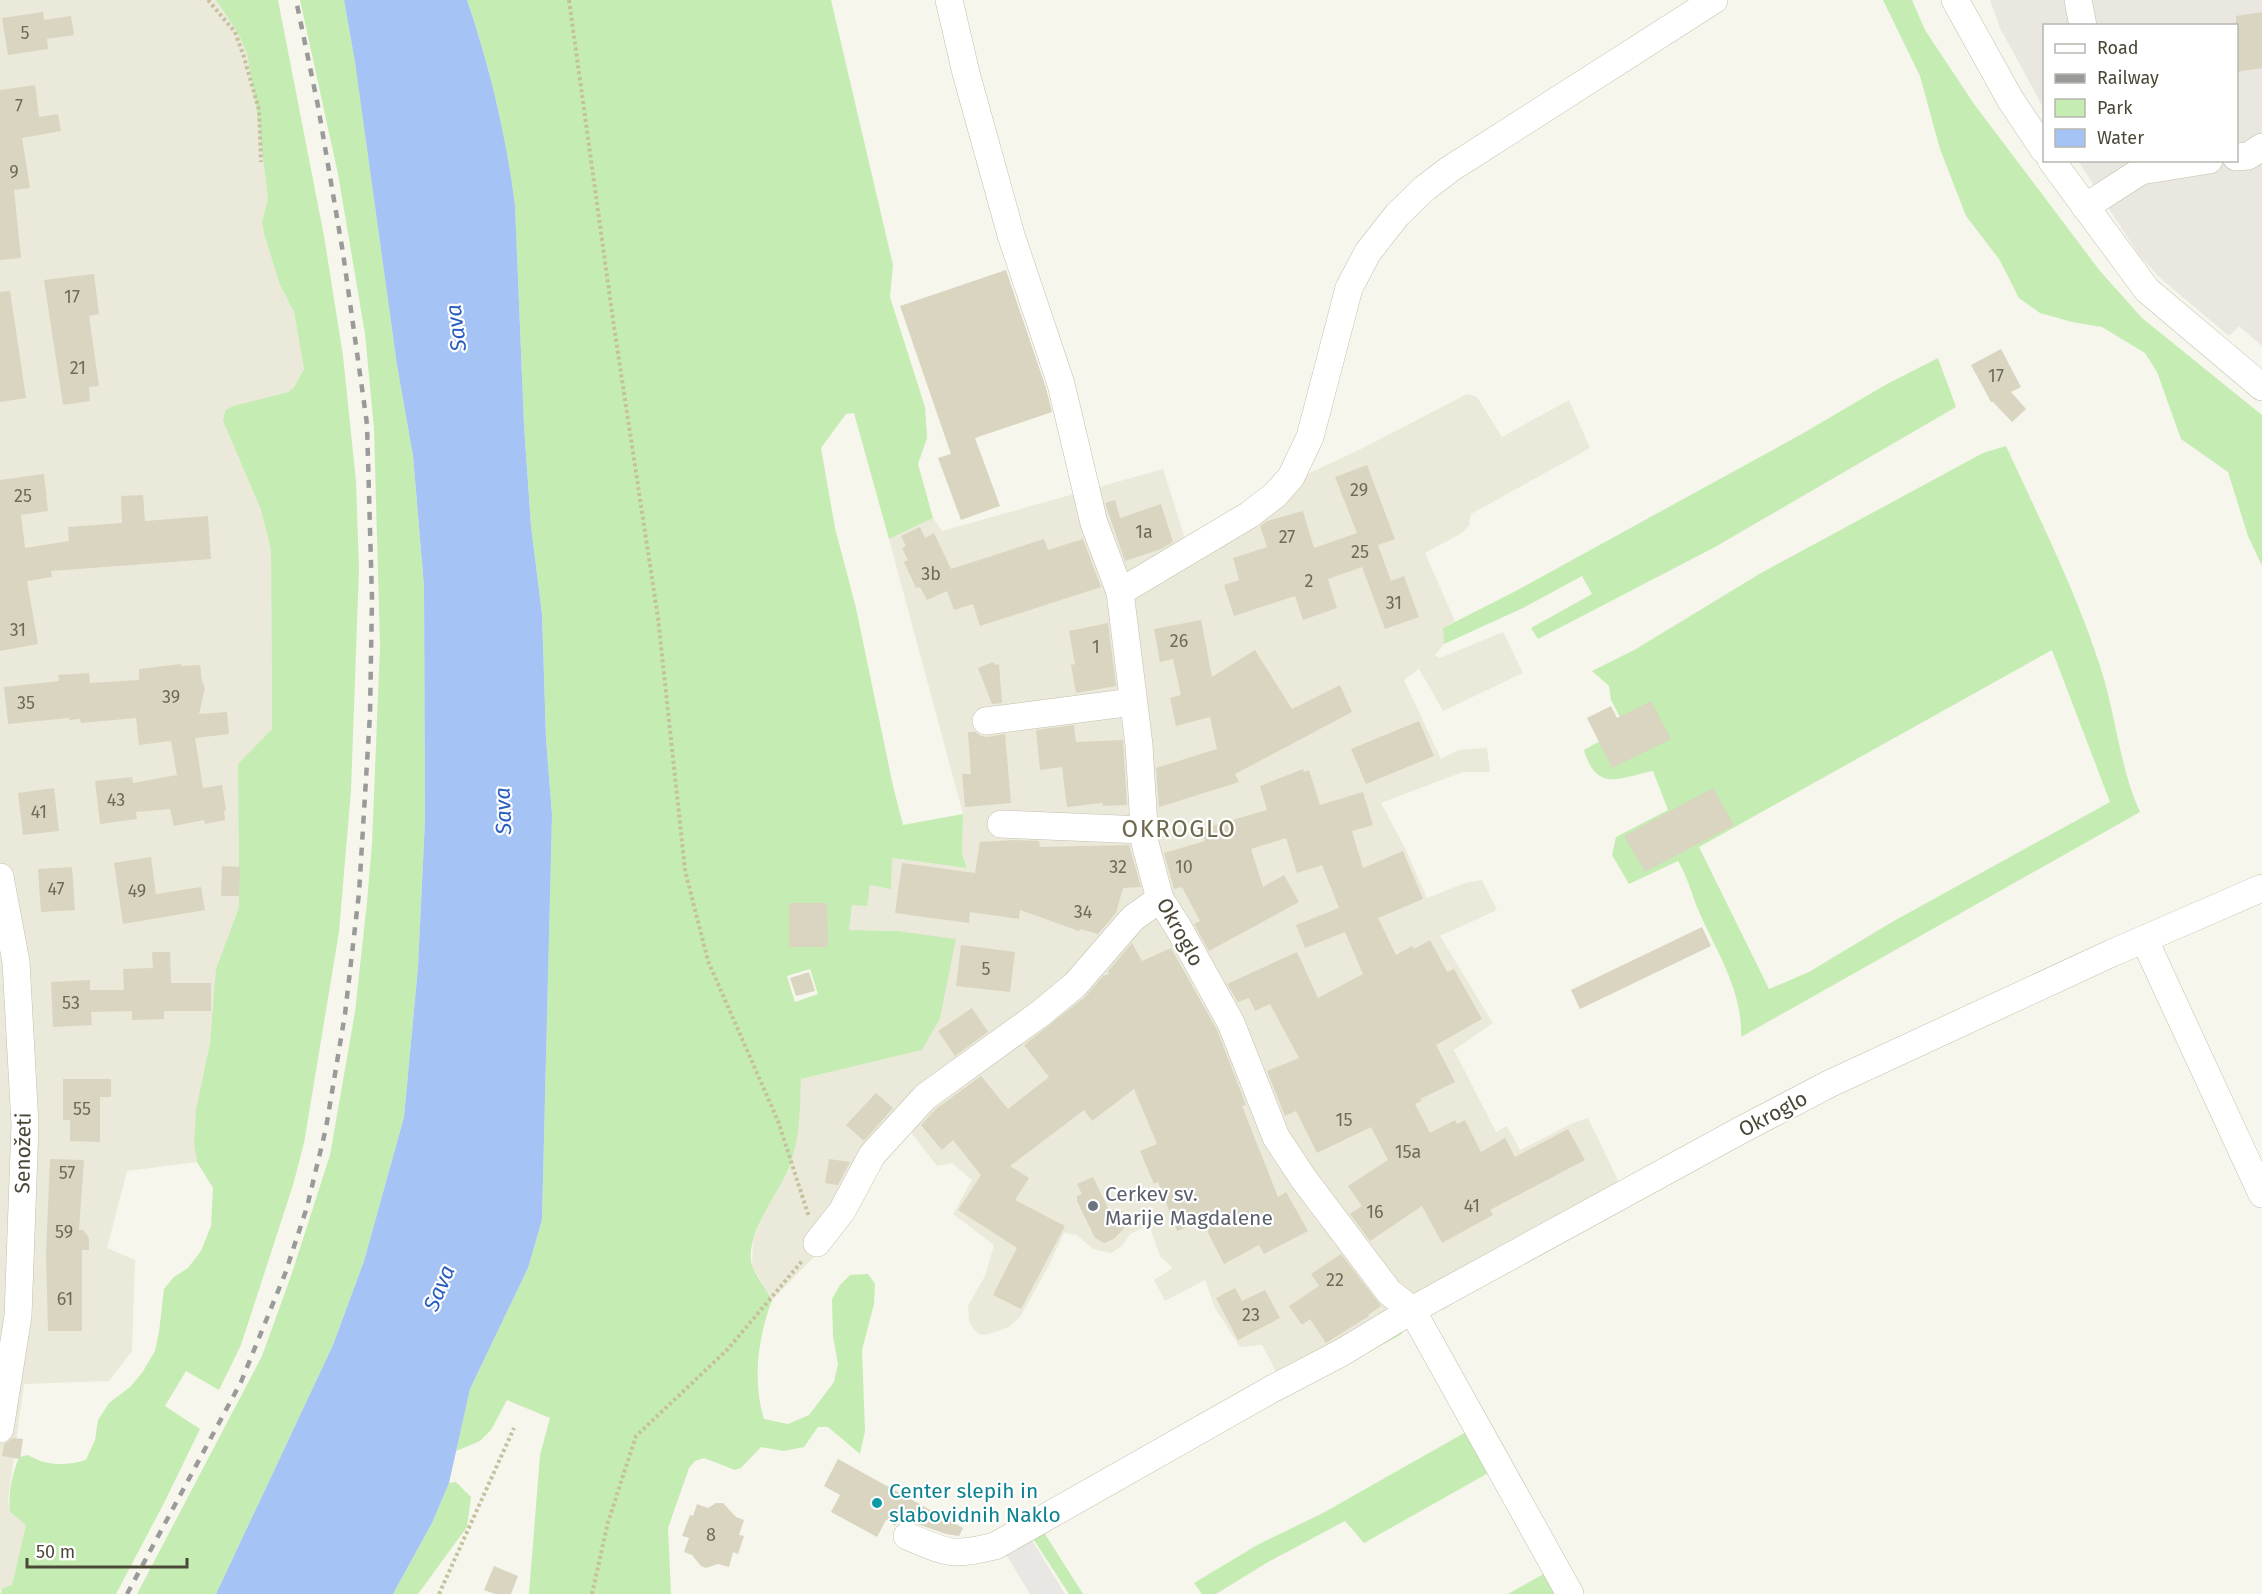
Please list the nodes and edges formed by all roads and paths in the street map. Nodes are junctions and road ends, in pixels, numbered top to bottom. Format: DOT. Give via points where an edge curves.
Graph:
graph roads {
  1 [pos="208,0"];
  2 [pos="569,0"];
  3 [pos="949,0"];
  4 [pos="1714,0"];
  5 [pos="1955,0"];
  6 [pos="2262,147"];
  7 [pos="2043,148"];
  8 [pos="2238,157"];
  9 [pos="261,162"];
  10 [pos="2052,162"];
  11 [pos="2176,162"];
  12 [pos="2085,207"];
  13 [pos="2262,387"];
  14 [pos="1120,592"];
  15 [pos="1133,702"];
  16 [pos="986,721"];
  17 [pos="1001,824"];
  18 [pos="1143,830"];
  19 [pos="0,877"];
  20 [pos="2262,888"];
  21 [pos="1160,899"];
  22 [pos="2145,941"];
  23 [pos="2262,1194"];
  24 [pos="817,1243"];
  25 [pos="1412,1310"];
  26 [pos="514,1428"];
  27 [pos="0,1429"];
  28 [pos="907,1536"];
  29 [pos="439,1594"];
  30 [pos="592,1594"];
  31 [pos="1569,1594"];
  1 -- 9 [label="path" via="235,32 244,57 260,110"];
  2 -- 24 [label="path" via="658,618 684,870 708,961 778,1121"];
  3 -- 14 [label="street, Okroglo" via="1011,235 1061,384 1094,523"];
  4 -- 14 [label="street" via="1450,169 1397,215 1368,252 1349,288 1312,428 1291,477 1249,515"];
  5 -- 7 [label="street" via="2010,99"];
  6 -- 8 [label="street" via="2248,156"];
  10 -- 12 [label="street"];
  11 -- 12 [label="street" via="2141,171"];
  12 -- 13 [label="street" via="2147,290"];
  14 -- 15 [label="street, Okroglo"];
  15 -- 16 [label="street"];
  15 -- 18 [label="street, Okroglo"];
  17 -- 18 [label="street"];
  18 -- 21 [label="street, Okroglo"];
  19 -- 27 [label="street, Senožeti" via="16,962 25,1125 18,1316"];
  20 -- 22 [label="street, Okroglo"];
  21 -- 24 [label="street" via="1133,918 1075,985 925,1097 872,1155 842,1211"];
  21 -- 25 [label="street, Okroglo" via="1231,1023 1276,1137 1389,1292"];
  22 -- 23 [label="street"];
  22 -- 25 [label="street, Okroglo" via="1829,1084"];
  24 -- 30 [label="path" via="727,1350 636,1436 608,1522"];
  25 -- 28 [label="street" via="995,1546 965,1554 948,1553"];
  25 -- 31 [label="street, Okroglo"];
  26 -- 29 [label="path"];
}
